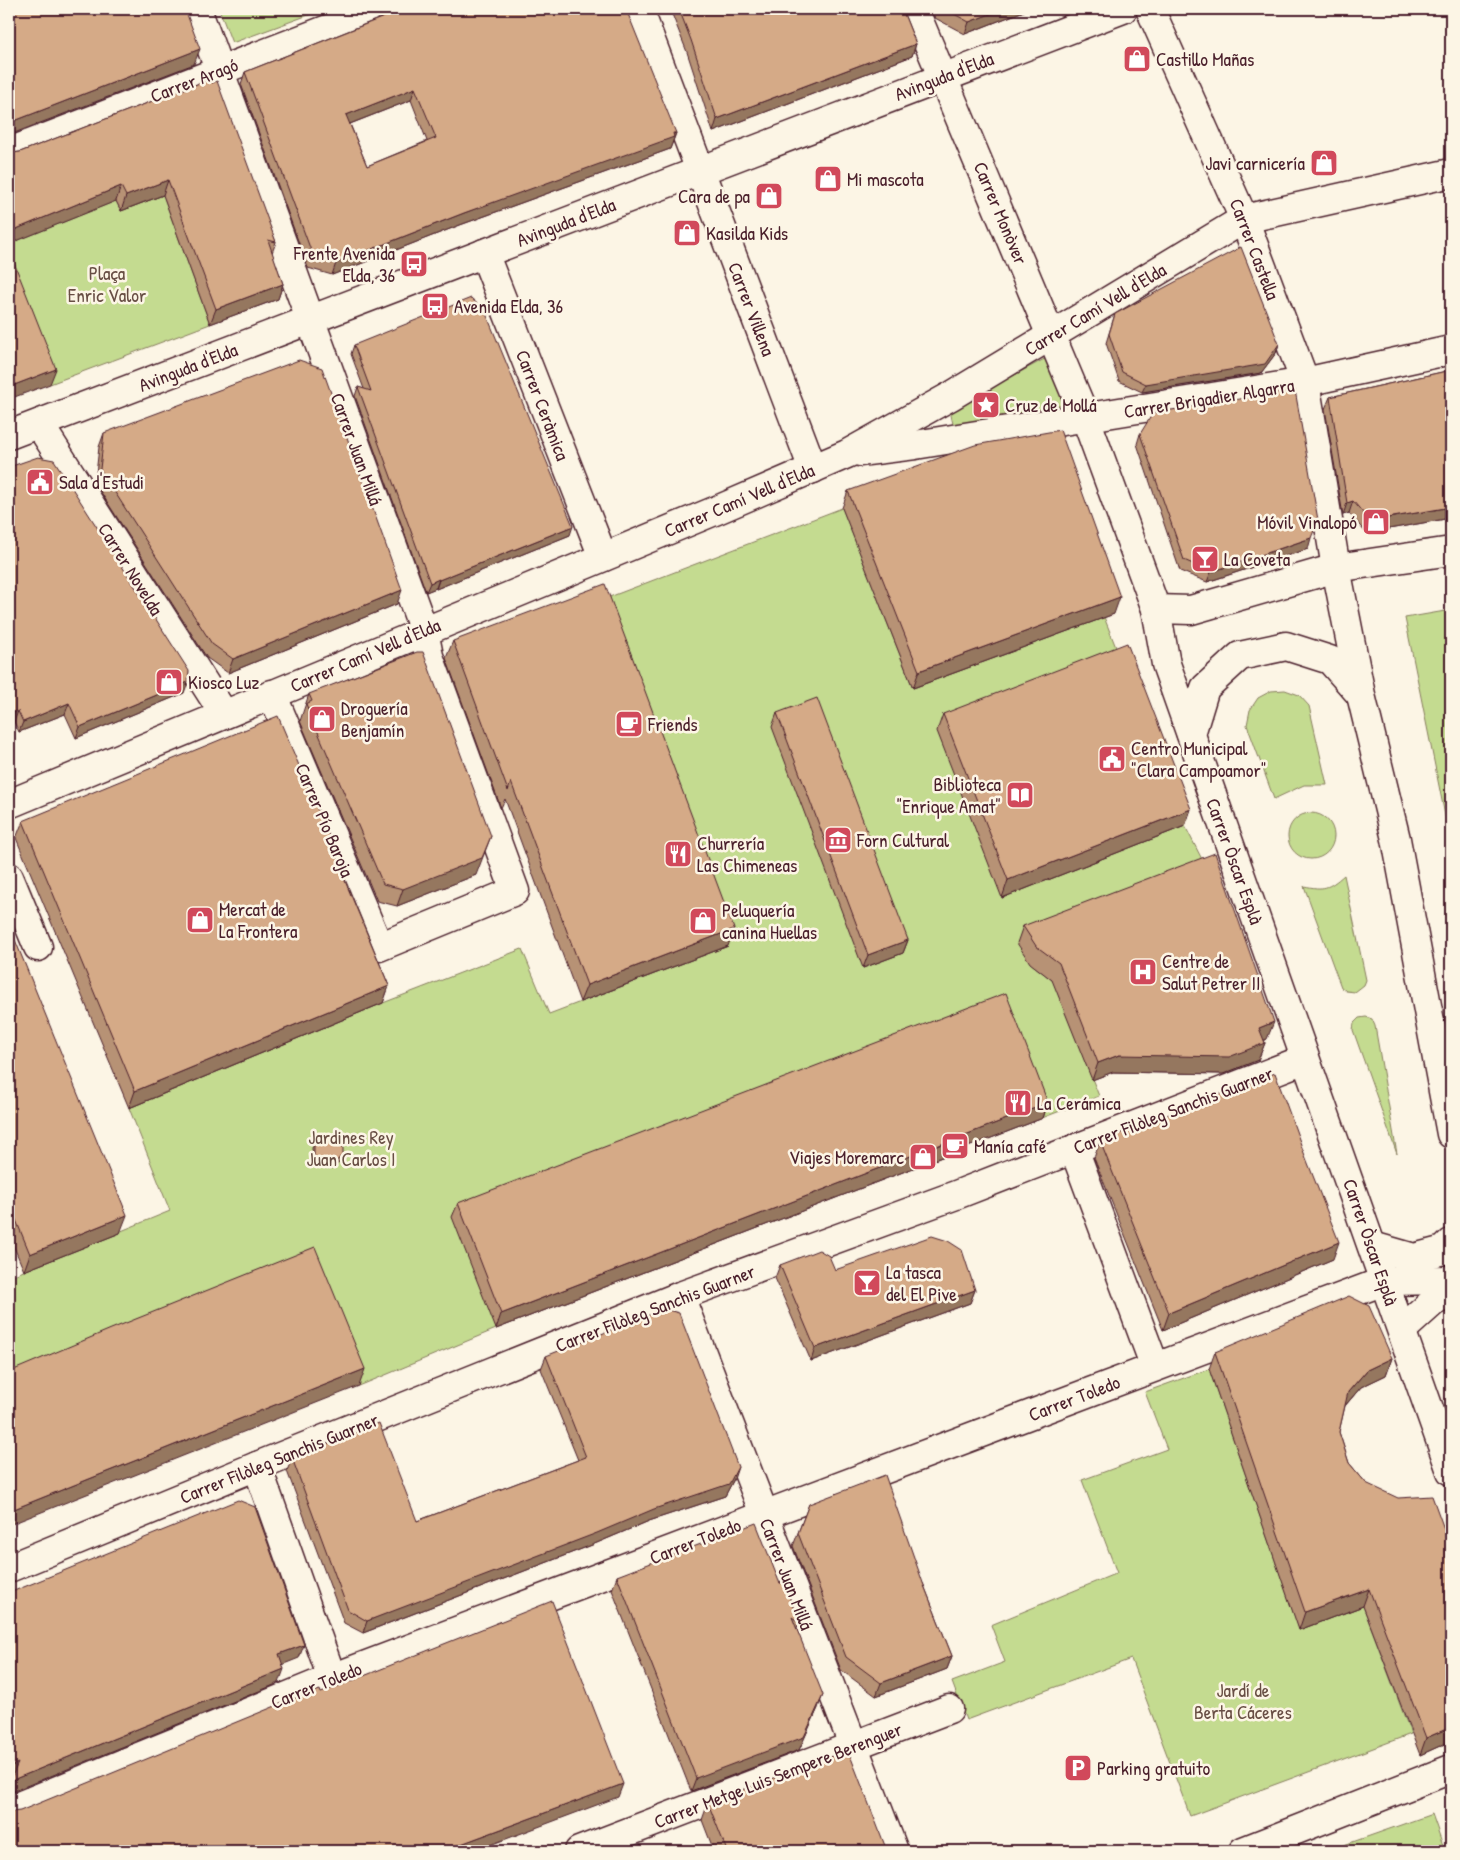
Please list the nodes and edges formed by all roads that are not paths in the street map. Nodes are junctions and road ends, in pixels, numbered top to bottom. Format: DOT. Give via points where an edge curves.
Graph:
graph roads {
  1 [pos="197,9"];
  2 [pos="380,9"];
  3 [pos="639,9"];
  4 [pos="914,9"];
  5 [pos="1122,9"];
  6 [pos="1150,9"];
  7 [pos="219,71"];
  8 [pos="944,76"];
  9 [pos="9,152"];
  10 [pos="700,170"];
  11 [pos="1451,173"];
  12 [pos="1244,219"];
  13 [pos="484,254"];
  14 [pos="310,321"];
  15 [pos="1052,335"];
  16 [pos="1451,350"];
  17 [pos="1305,382"];
  18 [pos="1086,418"];
  19 [pos="39,424"];
  20 [pos="9,435"];
  21 [pos="847,454"];
  22 [pos="813,469"];
  23 [pos="1451,551"];
  24 [pos="603,557"];
  25 [pos="1336,568"];
  26 [pos="1156,610"];
  27 [pos="424,631"];
  28 [pos="272,694"];
  29 [pos="1361,695"];
  30 [pos="224,714"];
  31 [pos="1190,734"];
  32 [pos="9,804"];
  33 [pos="9,877"];
  34 [pos="38,947"];
  35 [pos="378,947"];
  36 [pos="1306,1059"];
  37 [pos="1451,1134"];
  38 [pos="1074,1150"];
  39 [pos="1451,1243"];
  40 [pos="1372,1246"];
  41 [pos="1384,1280"];
  42 [pos="1451,1280"];
  43 [pos="1451,1293"];
  44 [pos="680,1296"];
  45 [pos="1402,1330"];
  46 [pos="1155,1367"];
  47 [pos="257,1466"];
  48 [pos="1451,1471"];
  49 [pos="764,1515"];
  50 [pos="9,1568"];
  51 [pos="332,1678"];
  52 [pos="949,1709"];
  53 [pos="854,1746"];
  54 [pos="1451,1769"];
  55 [pos="9,1810"];
  56 [pos="579,1851"];
  57 [pos="894,1851"];
  58 [pos="1243,1851"];
  1 -- 7 [label="street, Carrer Juan Millá"];
  2 -- 7 [label="street, Carrer Aragó"];
  3 -- 10 [label="street, Carrer Villena"];
  4 -- 8 [label="street, Carrer Monòver"];
  5 -- 8 [label="street, Avinguda d'Elda"];
  6 -- 12 [label="street, Carrer Castella"];
  7 -- 9 [label="street, Carrer Aragó"];
  7 -- 14 [label="street, Carrer Juan Millá"];
  8 -- 10 [label="street, Avinguda d'Elda"];
  8 -- 15 [label="street, Carrer Monòver"];
  10 -- 13 [label="street, Avinguda d'Elda"];
  10 -- 22 [label="street, Carrer Villena"];
  11 -- 12 [label="street, Carrer Camí Vell d'Elda"];
  12 -- 15 [label="street, Carrer Camí Vell d'Elda"];
  12 -- 17 [label="street, Carrer Castella"];
  13 -- 14 [label="street, Avinguda d'Elda"];
  13 -- 24 [label="street, Carrer Ceràmica"];
  14 -- 19 [label="street, Avinguda d'Elda"];
  14 -- 27 [label="street, Carrer Juan Millá"];
  15 -- 18 [label="street, Carrer Monòver"];
  15 -- 21 [label="street, Carrer Camí Vell d'Elda"];
  16 -- 17 [label="street, Carrer Brigadier Algarra"];
  17 -- 18 [label="street, Carrer Brigadier Algarra"];
  17 -- 25 [label="street, Carrer Castella"];
  18 -- 21 [label="street, Carrer Brigadier Algarra"];
  18 -- 26 [label="street, Carrer Òscar Esplà"];
  19 -- 20 [label="street, Avinguda d'Elda"];
  19 -- 30 [label="street, Carrer Novelda"];
  21 -- 22 [label="street, Carrer Camí Vell d'Elda"];
  22 -- 24 [label="street, Carrer Camí Vell d'Elda"];
  23 -- 25 [label="street"];
  24 -- 27 [label="street, Carrer Camí Vell d'Elda"];
  25 -- 26 [label="street" via="1190,610"];
  25 -- 29 [label="street"];
  26 -- 31 [label="street, Carrer Òscar Esplà" via="1166,664"];
  27 -- 28 [label="street, Carrer Camí Vell d'Elda"];
  27 -- 35 [label="street, Carrer Juan Millá" via="428,656 515,890"];
  28 -- 30 [label="street, Carrer Camí Vell d'Elda"];
  28 -- 35 [label="street, Carrer Pío Baroja"];
  29 -- 31 [label="street" via="1330,660 1286,646 1240,656 1205,688"];
  29 -- 37 [label="street" via="1396,839"];
  30 -- 32 [label="street, Carrer Camí Vell d'Elda"];
  31 -- 36 [label="street, Carrer Òscar Esplà"];
  33 -- 34 [label="street"];
  36 -- 38 [label="street, Carrer Filòleg Sanchis Guarner"];
  36 -- 40 [label="street, Carrer Òscar Esplà"];
  38 -- 44 [label="street, Carrer Filòleg Sanchis Guarner"];
  38 -- 46 [label="street"];
  39 -- 40 [label="street" via="1444,1250 1414,1258"];
  40 -- 41 [label="street, Carrer Òscar Esplà"];
  41 -- 42 [label="street"];
  41 -- 45 [label="street, Carrer Òscar Esplà"];
  41 -- 46 [label="street, Carrer Toledo"];
  43 -- 45 [label="street" via="1433,1302"];
  44 -- 47 [label="street, Carrer Filòleg Sanchis Guarner"];
  44 -- 49 [label="street, Carrer Juan Millá"];
  45 -- 48 [label="street, Carrer Òscar Esplà"];
  46 -- 49 [label="street, Carrer Toledo"];
  47 -- 50 [label="street, Carrer Filòleg Sanchis Guarner"];
  47 -- 51 [label="street"];
  49 -- 51 [label="street, Carrer Toledo"];
  49 -- 53 [label="street, Carrer Juan Millá"];
  51 -- 55 [label="street, Carrer Toledo"];
  52 -- 53 [label="street, Carrer Metge Luis Sempere Berenguer"];
  53 -- 56 [label="street, Carrer Metge Luis Sempere Berenguer"];
  53 -- 57 [label="street, Carrer Juan Millá"];
  54 -- 58 [label="street"];
}
